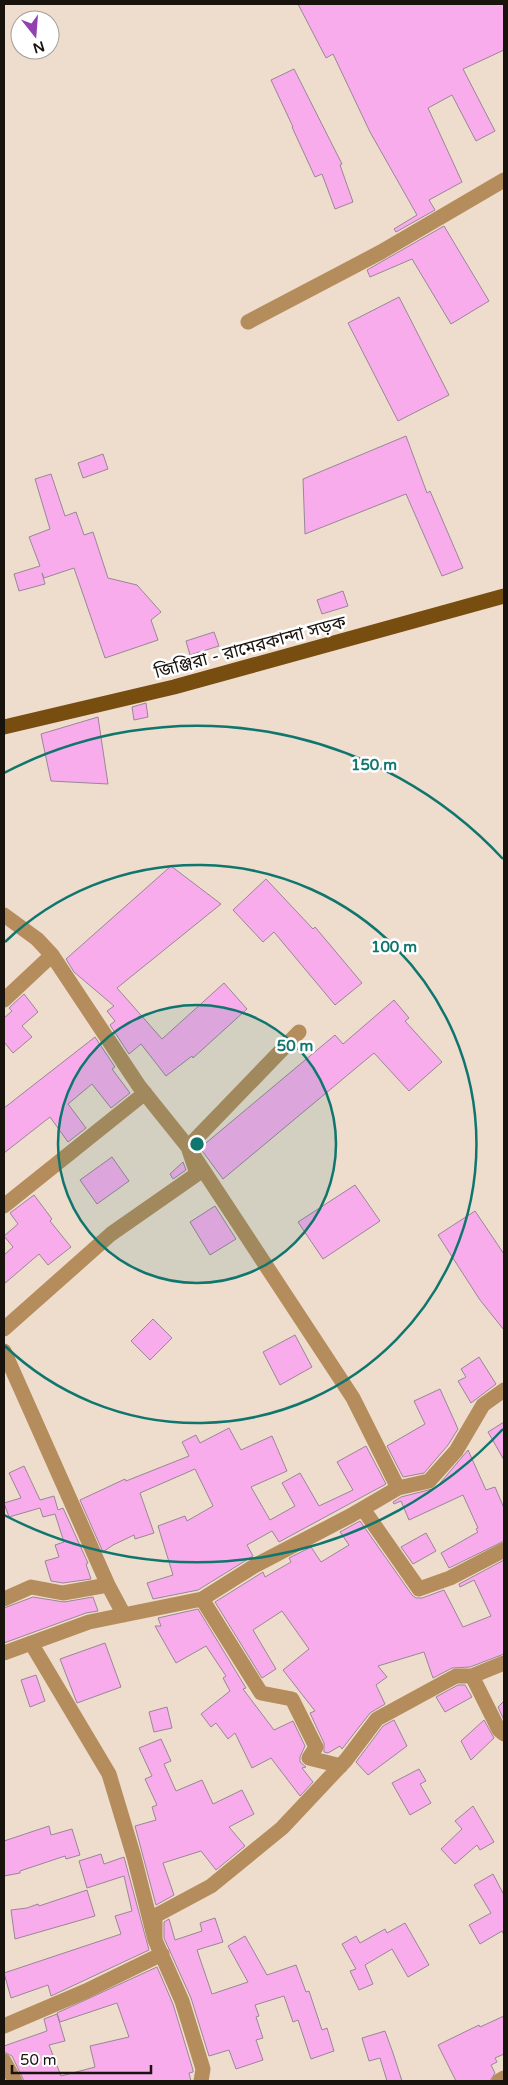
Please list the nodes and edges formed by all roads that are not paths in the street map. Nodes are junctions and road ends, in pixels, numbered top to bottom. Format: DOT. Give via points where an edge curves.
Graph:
graph roads {
  1 [pos="504,180"];
  2 [pos="248,322"];
  3 [pos="504,596"];
  4 [pos="4,728"];
  5 [pos="4,915"];
  6 [pos="52,955"];
  7 [pos="4,1000"];
  8 [pos="299,1032"];
  9 [pos="146,1093"];
  10 [pos="188,1147"];
  11 [pos="4,1206"];
  12 [pos="4,1329"];
  13 [pos="4,1351"];
  14 [pos="504,1390"];
  15 [pos="398,1488"];
  16 [pos="363,1509"];
  17 [pos="504,1550"];
  18 [pos="108,1585"];
  19 [pos="4,1599"];
  20 [pos="202,1599"];
  21 [pos="124,1615"];
  22 [pos="30,1643"];
  23 [pos="4,1653"];
  24 [pos="504,1663"];
  25 [pos="472,1676"];
  26 [pos="504,1734"];
  27 [pos="341,1766"];
  28 [pos="155,1940"];
  29 [pos="162,1954"];
  30 [pos="4,2026"];
  31 [pos="4,2061"];
  32 [pos="504,2078"];
  33 [pos="15,2081"];
  34 [pos="201,2081"];
  35 [pos="499,2081"];
  1 -- 2 [label="street" via="380,252"];
  3 -- 4 [label="main road, জিঞ্জিরা - রামেরকান্দা সড়ক" via="174,687"];
  5 -- 6 [label="street" via="37,939"];
  6 -- 7 [label="street"];
  6 -- 9 [label="street"];
  8 -- 10 [label="street"];
  9 -- 10 [label="street"];
  9 -- 11 [label="street"];
  10 -- 12 [label="street" via="197,1174 111,1234"];
  10 -- 15 [label="street" via="353,1398"];
  13 -- 18 [label="street"];
  14 -- 15 [label="street" via="483,1405 456,1451 429,1481"];
  15 -- 16 [label="street"];
  16 -- 17 [label="street" via="419,1589 450,1578"];
  16 -- 20 [label="street" via="256,1565"];
  18 -- 19 [label="street" via="63,1593 30,1587"];
  18 -- 21 [label="street"];
  20 -- 21 [label="street"];
  20 -- 27 [label="street" via="261,1693 292,1699 316,1747 308,1758"];
  21 -- 22 [label="street" via="89,1622"];
  22 -- 23 [label="street"];
  22 -- 28 [label="street" via="109,1774"];
  24 -- 25 [label="street"];
  25 -- 26 [label="street"];
  25 -- 27 [label="street" via="456,1676 377,1719"];
  27 -- 28 [label="street" via="282,1828 211,1886 155,1916"];
  28 -- 29 [label="street"];
  29 -- 30 [label="street"];
  29 -- 34 [label="street" via="182,2001 202,2069"];
  31 -- 33 [label="street"];
  32 -- 35 [label="street"];
}
